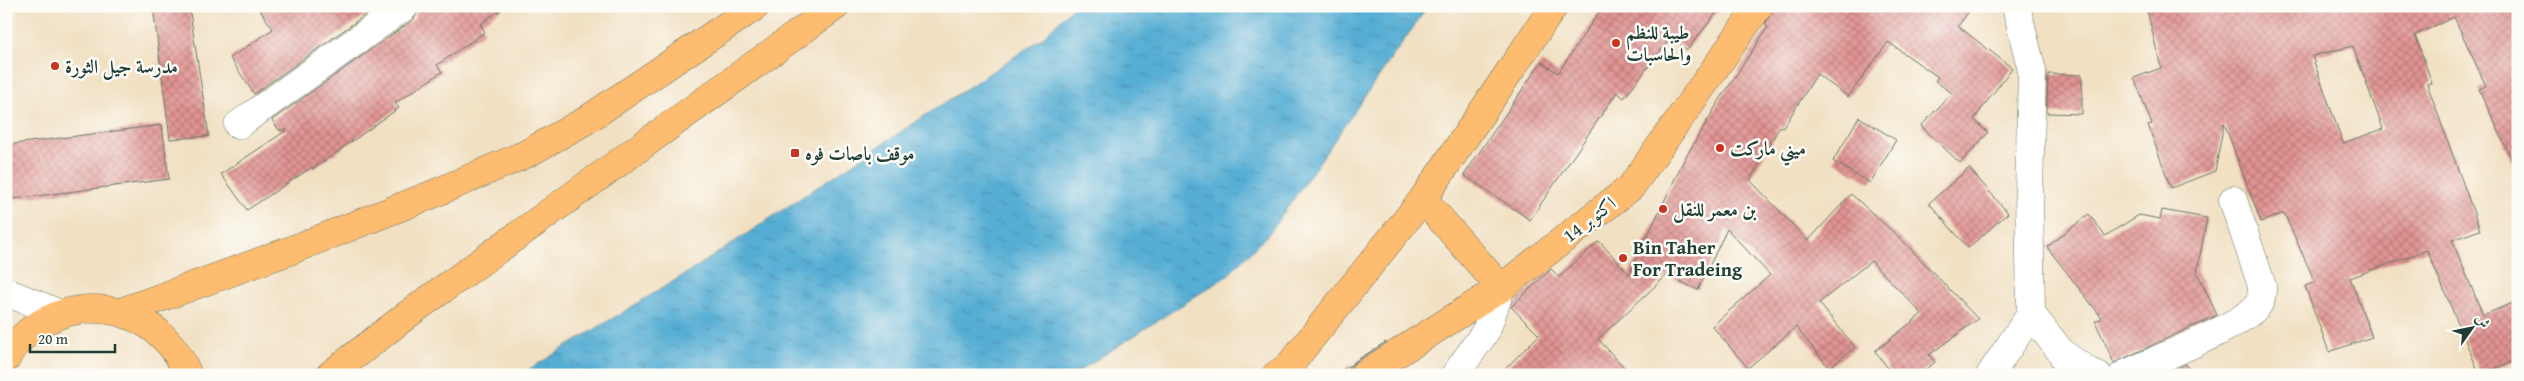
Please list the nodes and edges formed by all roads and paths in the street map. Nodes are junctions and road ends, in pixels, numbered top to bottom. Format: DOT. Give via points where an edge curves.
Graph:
graph roads {
  1 [pos="405,6"];
  2 [pos="756,6"];
  3 [pos="836,6"];
  4 [pos="1554,6"];
  5 [pos="1759,6"];
  6 [pos="2016,6"];
  7 [pos="238,125"];
  8 [pos="1423,199"];
  9 [pos="2233,200"];
  10 [pos="1501,288"];
  11 [pos="6,292"];
  12 [pos="121,312"];
  13 [pos="60,314"];
  14 [pos="2031,314"];
  15 [pos="6,359"];
  16 [pos="2067,364"];
  17 [pos="188,375"];
  18 [pos="330,375"];
  19 [pos="1276,375"];
  20 [pos="1363,375"];
  21 [pos="1455,375"];
  22 [pos="1990,375"];
  23 [pos="2098,375"];
  24 [pos="2123,375"];
  1 -- 7 [label="street"];
  2 -- 12 [label="main road" via="585,121 526,154 289,251"];
  3 -- 18 [label="main road" via="407,315"];
  4 -- 8 [label="main road"];
  5 -- 10 [label="main road, 14 اكتوبر" via="1631,187"];
  6 -- 14 [label="street" via="2032,70"];
  8 -- 10 [label="main road"];
  8 -- 19 [label="main road" via="1288,368"];
  9 -- 24 [label="street" via="2262,286 2258,304 2248,315 2212,334"];
  10 -- 20 [label="main road, 14 اكتوبر"];
  10 -- 21 [label="street" via="1486,331"];
  11 -- 13 [label="street"];
  12 -- 13 [label="main road" via="90,308"];
  12 -- 17 [label="main road" via="146,322 167,340 183,361"];
  13 -- 15 [label="main road" via="22,337"];
  14 -- 16 [label="street"];
  14 -- 22 [label="street"];
  16 -- 23 [label="street"];
}
